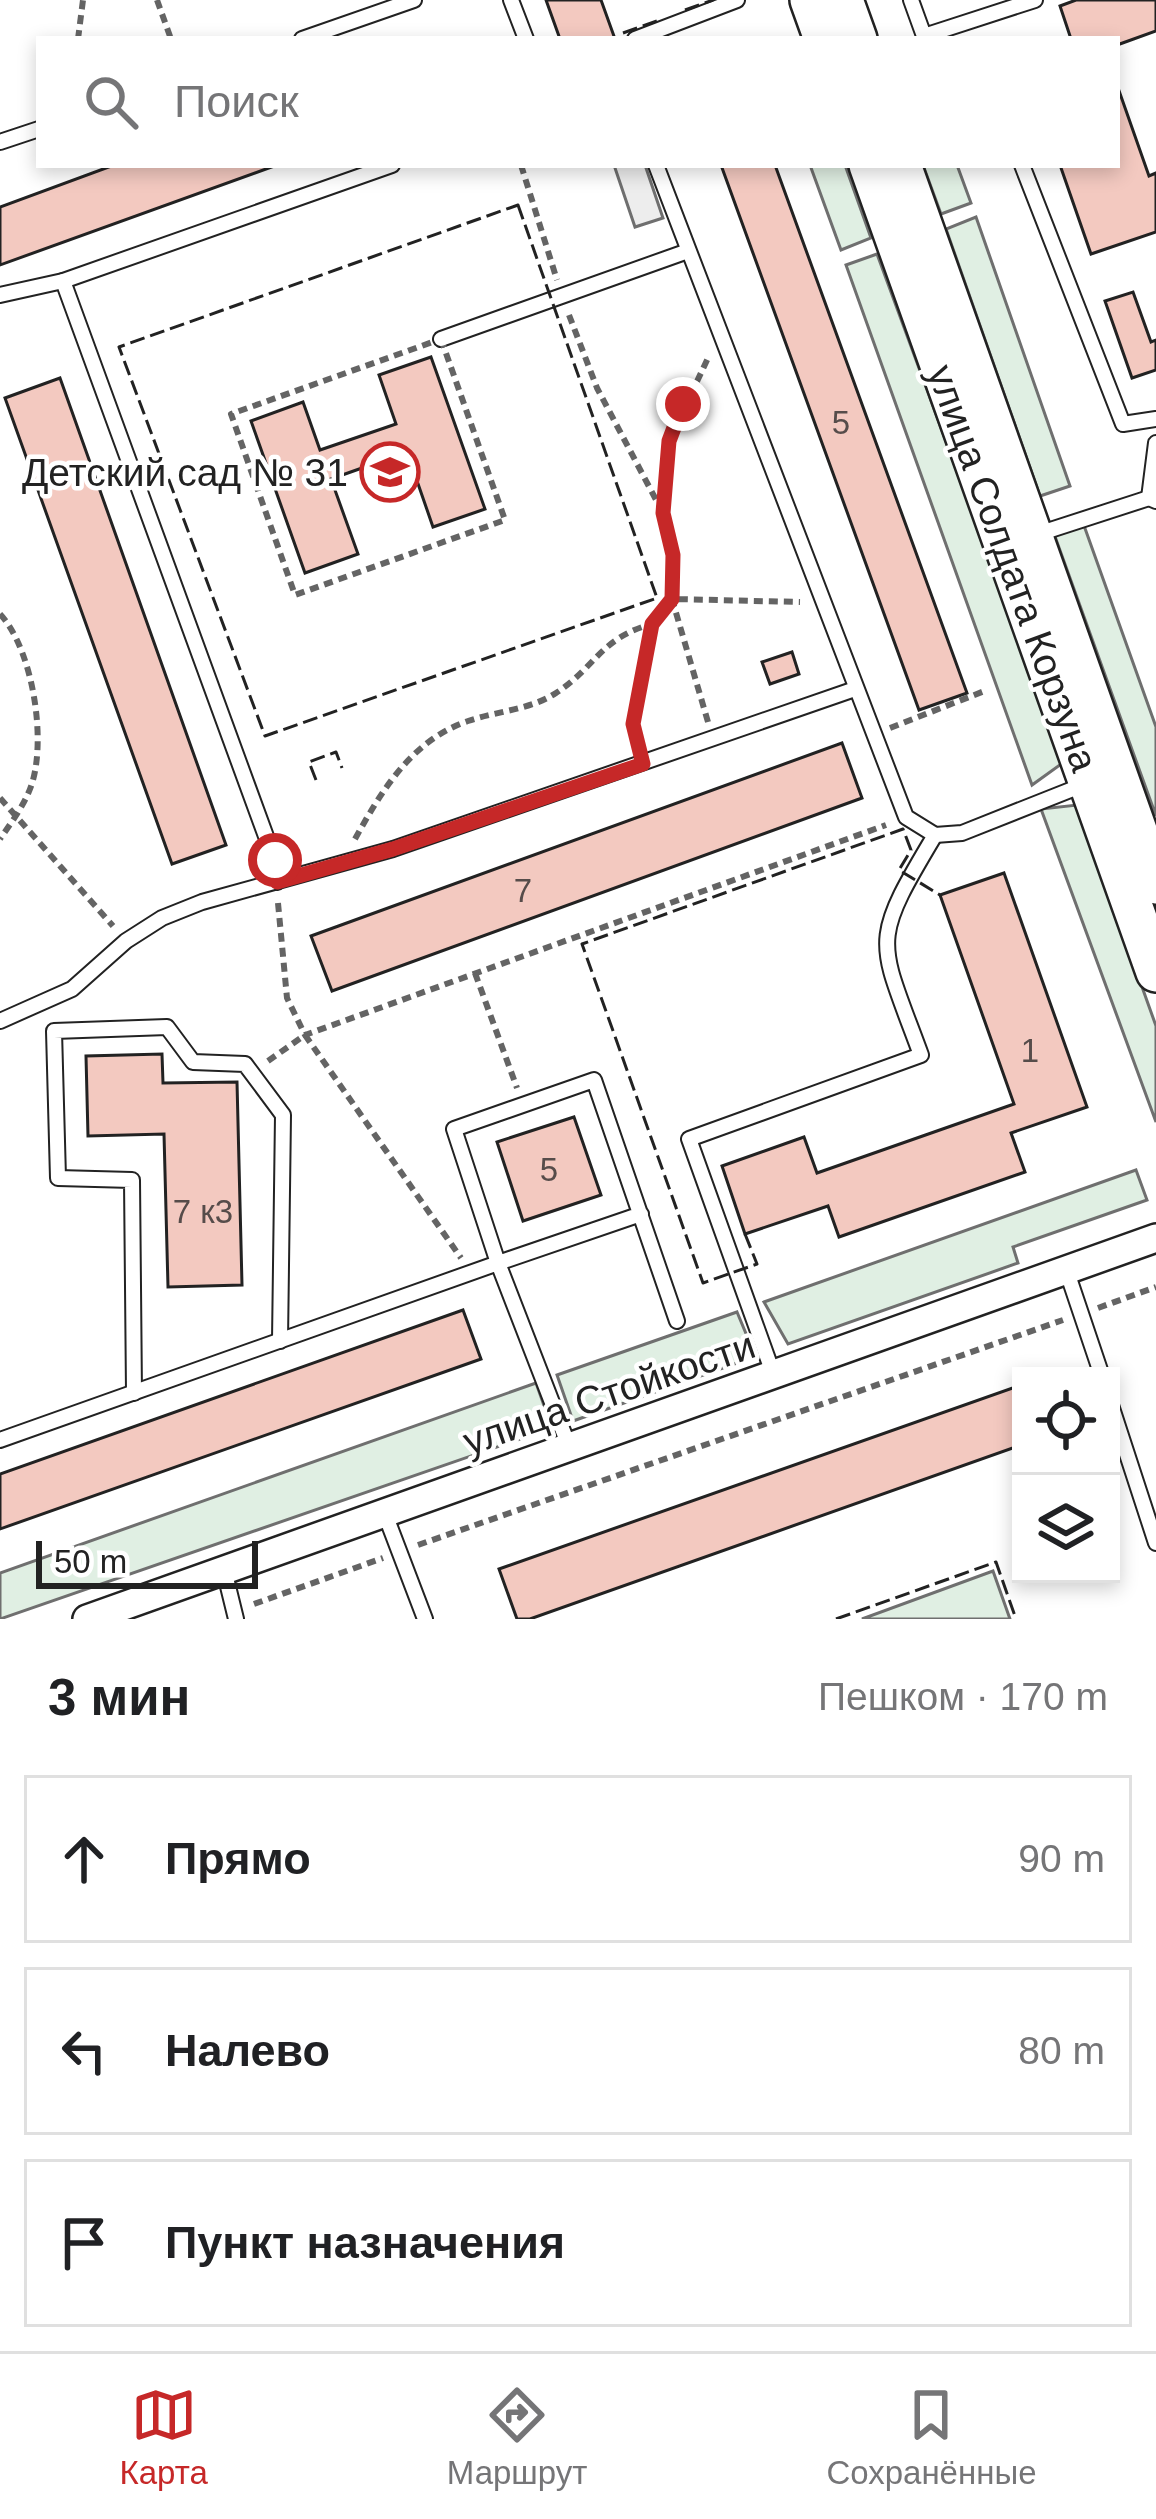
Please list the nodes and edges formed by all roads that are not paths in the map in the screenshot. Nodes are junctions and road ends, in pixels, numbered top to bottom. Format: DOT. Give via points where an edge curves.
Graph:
graph roads {
  1 [pos="414,0"];
  2 [pos="511,0"];
  3 [pos="736,0"];
  4 [pos="810,0"];
  5 [pos="843,0"];
  6 [pos="911,0"];
  7 [pos="1035,0"];
  8 [pos="970,22"];
  9 [pos="311,36"];
  10 [pos="525,36"];
  11 [pos="643,36"];
  12 [pos="823,36"];
  13 [pos="856,36"];
  14 [pos="976,36"];
  15 [pos="36,130"];
  16 [pos="0,142"];
  17 [pos="384,168"];
  18 [pos="657,168"];
  19 [pos="870,168"];
  20 [pos="903,168"];
  21 [pos="1023,168"];
  22 [pos="688,251"];
  23 [pos="64,281"];
  24 [pos="0,295"];
  25 [pos="441,339"];
  26 [pos="1156,419"];
  27 [pos="1156,443"];
  28 [pos="1152,499"];
  29 [pos="1019,541"];
  30 [pos="855,688"];
  31 [pos="1103,778"];
  32 [pos="935,836"];
  33 [pos="277,882"];
  34 [pos="1156,884"];
  35 [pos="1156,972"];
  36 [pos="0,1021"];
  37 [pos="640,1214"];
  38 [pos="1156,1238"];
  39 [pos="498,1264"];
  40 [pos="1066,1269"];
  41 [pos="677,1321"];
  42 [pos="280,1341"];
  43 [pos="1099,1367"];
  44 [pos="775,1376"];
  45 [pos="134,1393"];
  46 [pos="1120,1433"];
  47 [pos="0,1440"];
  48 [pos="570,1449"];
  49 [pos="386,1514"];
  50 [pos="1156,1543"];
  51 [pos="224,1570"];
  52 [pos="236,1615"];
  53 [pos="86,1619"];
  54 [pos="425,1619"];
  1 -- 9 [label="lane"];
  2 -- 10 [label="lane"];
  3 -- 11 [label="lane"];
  4 -- 12 [label="street"];
  5 -- 13 [label="street"];
  6 -- 8 [label="lane" via="925,36"];
  7 -- 8 [label="lane"];
  8 -- 14 [label="lane"];
  15 -- 16 [label="lane"];
  17 -- 23 [label="lane"];
  18 -- 22 [label="lane"];
  19 -- 29 [label="street, улица Солдата Корзуна"];
  20 -- 29 [label="street, улица Солдата Корзуна"];
  21 -- 26 [label="lane" via="1123,424"];
  22 -- 25 [label="lane"];
  22 -- 30 [label="lane"];
  23 -- 24 [label="lane"];
  23 -- 33 [label="lane"];
  27 -- 28 [label="lane"];
  28 -- 29 [label="lane"];
  29 -- 31 [label="street, улица Солдата Корзуна"];
  30 -- 32 [label="lane" via="906,817"];
  30 -- 33 [label="lane"];
  31 -- 32 [label="lane"];
  31 -- 34 [label="street, улица Солдата Корзуна"];
  31 -- 35 [label="street, улица Солдата Корзуна"];
  32 -- 44 [label="lane" via="890,914 882,951 921,1054 689,1139"];
  33 -- 36 [label="lane" via="162,918 72,989"];
  37 -- 39 [label="lane"];
  37 -- 39 [label="lane" via="594,1080 454,1129"];
  37 -- 41 [label="lane"];
  38 -- 40 [label="street, улица Стойкости"];
  39 -- 42 [label="lane"];
  39 -- 48 [label="lane"];
  40 -- 43 [label="lane"];
  40 -- 44 [label="street, улица Стойкости"];
  42 -- 45 [label="lane"];
  42 -- 45 [label="lane" via="284,1115 244,1064 193,1062 167,1027 54,1031 58,1178 132,1180"];
  44 -- 48 [label="street, улица Стойкости"];
  45 -- 47 [label="lane"];
  46 -- 50 [label="lane"];
  48 -- 49 [label="street, улица Стойкости"];
  49 -- 51 [label="street, улица Стойкости"];
  49 -- 54 [label="lane"];
  51 -- 52 [label="lane"];
  51 -- 53 [label="street, улица Стойкости"];
}
